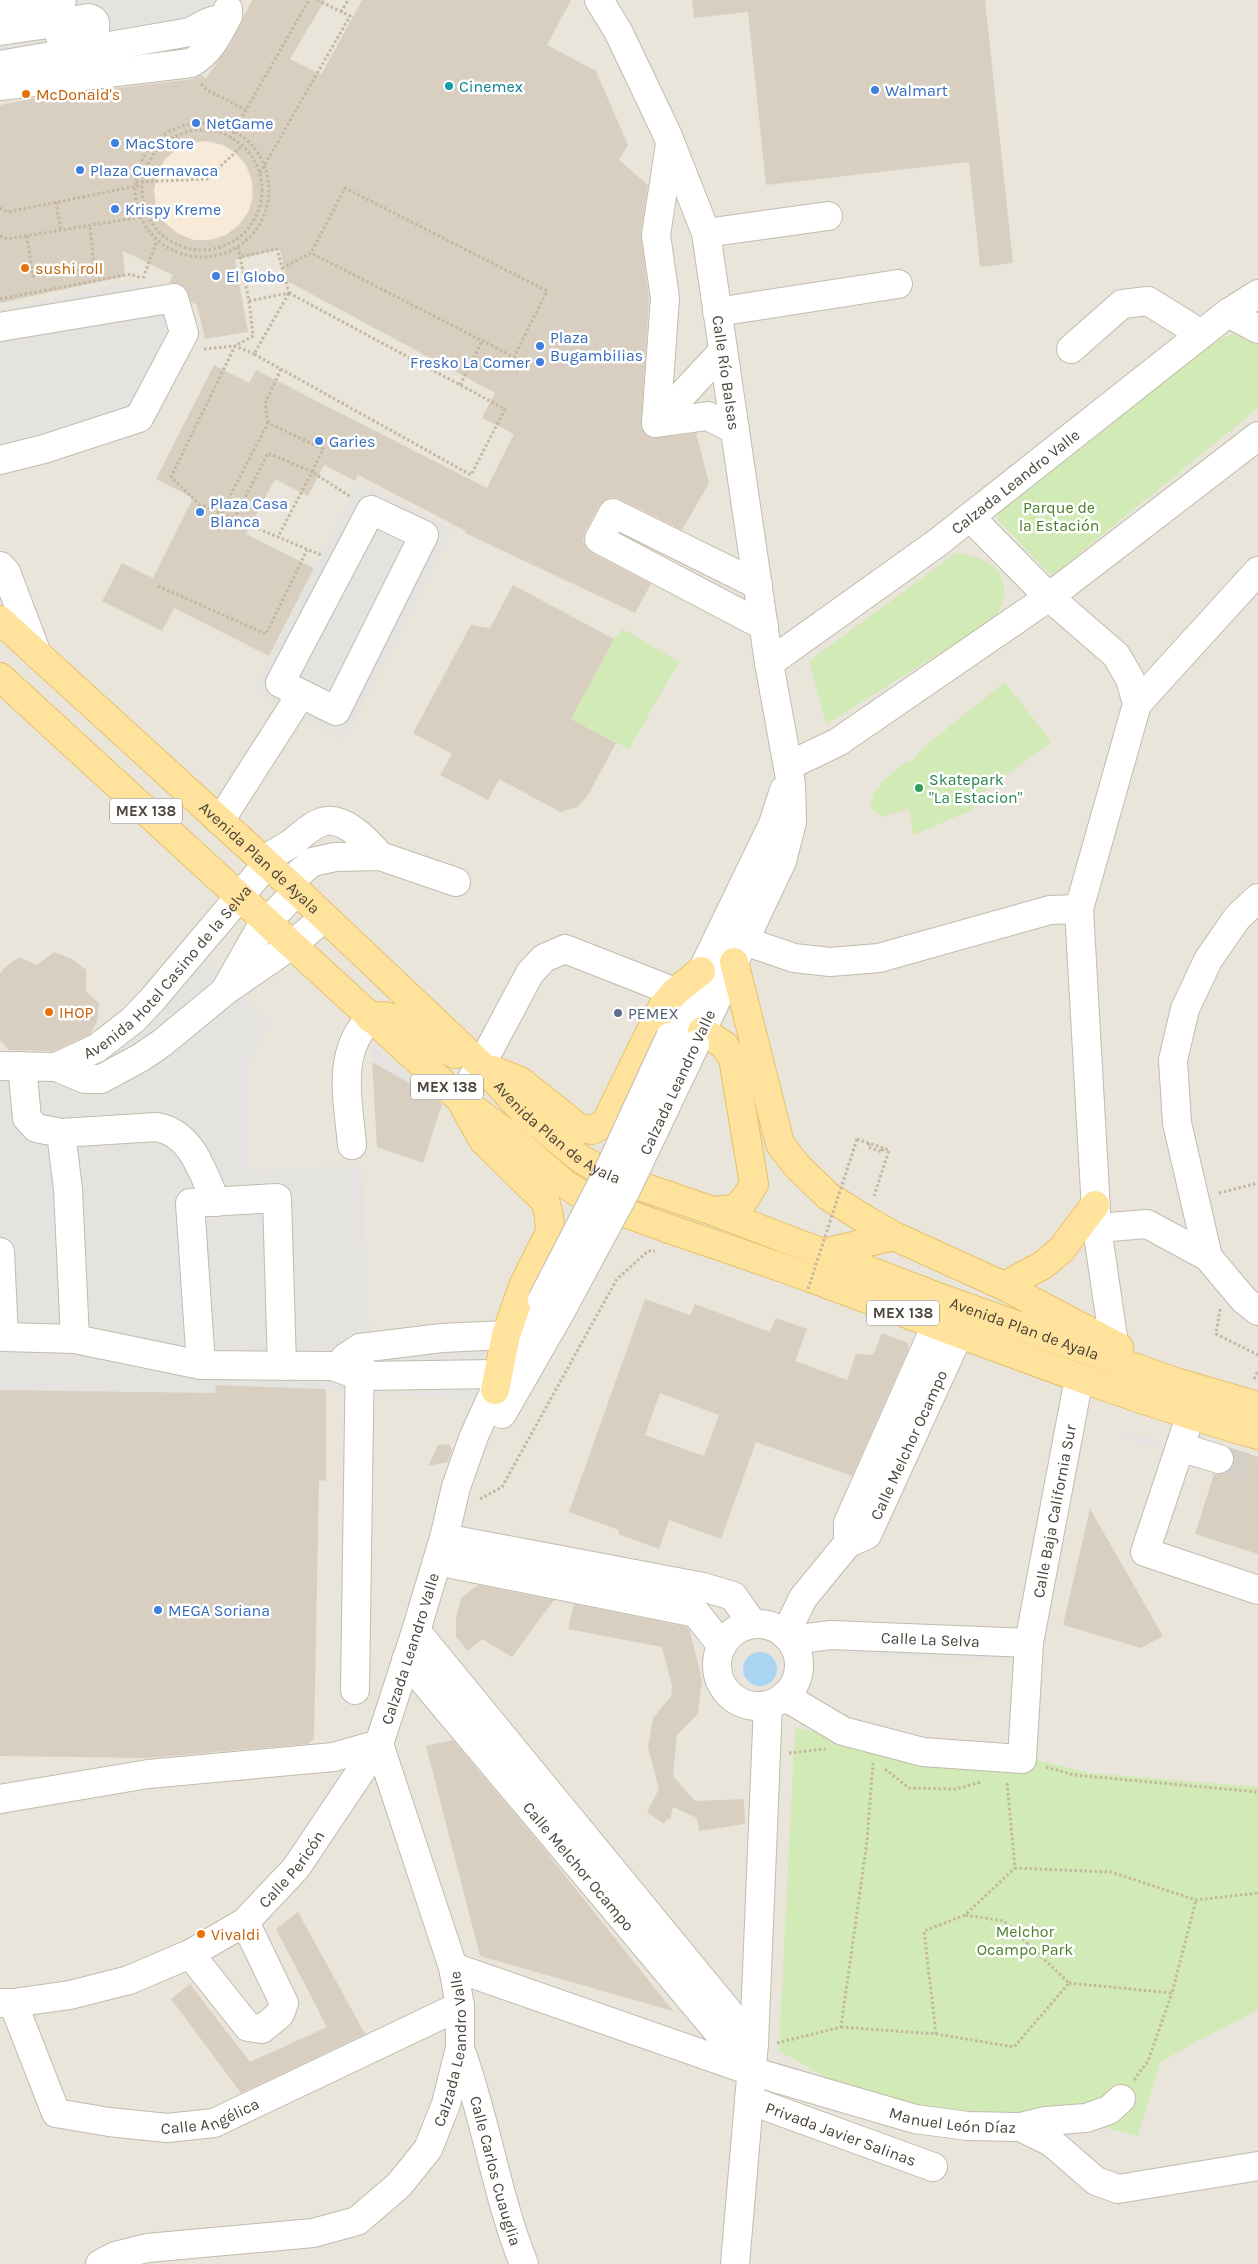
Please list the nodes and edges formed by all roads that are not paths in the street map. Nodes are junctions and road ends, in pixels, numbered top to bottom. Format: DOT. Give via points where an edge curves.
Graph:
graph roads {
  1 [pos="62,0"];
  2 [pos="599,0"];
  3 [pos="228,8"];
  4 [pos="12,12"];
  5 [pos="0,55"];
  6 [pos="0,65"];
  7 [pos="0,86"];
  8 [pos="670,143"];
  9 [pos="828,216"];
  10 [pos="706,233"];
  11 [pos="898,284"];
  12 [pos="1258,294"];
  13 [pos="717,312"];
  14 [pos="1228,313"];
  15 [pos="0,327"];
  16 [pos="1258,328"];
  17 [pos="1201,334"];
  18 [pos="1071,349"];
  19 [pos="723,350"];
  20 [pos="656,423"];
  21 [pos="735,430"];
  22 [pos="1258,436"];
  23 [pos="0,460"];
  24 [pos="970,517"];
  25 [pos="680,547"];
  26 [pos="0,566"];
  27 [pos="1258,571"];
  28 [pos="666,574"];
  29 [pos="758,585"];
  30 [pos="1049,597"];
  31 [pos="0,620"];
  32 [pos="764,626"];
  33 [pos="37,654"];
  34 [pos="769,662"];
  35 [pos="0,677"];
  36 [pos="302,694"];
  37 [pos="1137,704"];
  38 [pos="788,766"];
  39 [pos="220,821"];
  40 [pos="380,856"];
  41 [pos="265,862"];
  42 [pos="456,882"];
  43 [pos="293,887"];
  44 [pos="239,896"];
  45 [pos="1258,898"];
  46 [pos="1079,909"];
  47 [pos="324,918"];
  48 [pos="266,922"];
  49 [pos="746,937"];
  50 [pos="293,944"];
  51 [pos="734,962"];
  52 [pos="702,971"];
  53 [pos="225,991"];
  54 [pos="675,992"];
  55 [pos="370,1018"];
  56 [pos="689,1038"];
  57 [pos="481,1065"];
  58 [pos="11,1066"];
  59 [pos="56,1067"];
  60 [pos="459,1098"];
  61 [pos="61,1133"];
  62 [pos="352,1144"];
  63 [pos="216,1202"];
  64 [pos="713,1211"];
  65 [pos="1096,1217"];
  66 [pos="897,1238"];
  67 [pos="0,1252"];
  68 [pos="824,1253"];
  69 [pos="1216,1267"];
  70 [pos="1004,1286"];
  71 [pos="938,1297"];
  72 [pos="552,1306"];
  73 [pos="1258,1311"];
  74 [pos="947,1329"];
  75 [pos="506,1335"];
  76 [pos="2,1336"];
  77 [pos="75,1339"];
  78 [pos="1114,1344"];
  79 [pos="360,1348"];
  80 [pos="202,1365"];
  81 [pos="282,1366"];
  82 [pos="333,1366"];
  83 [pos="360,1376"];
  84 [pos="1079,1378"];
  85 [pos="496,1382"];
  86 [pos="1187,1386"];
  87 [pos="1258,1406"];
  88 [pos="1190,1416"];
  89 [pos="1258,1435"];
  90 [pos="1180,1447"];
  91 [pos="1219,1459"];
  92 [pos="456,1487"];
  93 [pos="444,1538"];
  94 [pos="1258,1590"];
  95 [pos="753,1624"];
  96 [pos="416,1631"];
  97 [pos="1029,1644"];
  98 [pos="722,1646"];
  99 [pos="793,1650"];
  100 [pos="406,1660"];
  101 [pos="355,1690"];
  102 [pos="776,1701"];
  103 [pos="379,1744"];
  104 [pos="0,1799"];
  105 [pos="245,1922"];
  106 [pos="190,1954"];
  107 [pos="453,1967"];
  108 [pos="7,2003"];
  109 [pos="460,2006"];
  110 [pos="460,2048"];
  111 [pos="752,2054"];
  112 [pos="1121,2098"];
  113 [pos="749,2100"];
  114 [pos="1020,2127"];
  115 [pos="1258,2166"];
  116 [pos="933,2167"];
  117 [pos="100,2264"];
  118 [pos="524,2264"];
  119 [pos="735,2264"];
  1 -- 4 [label="street"];
  2 -- 8 [label="street, Calle Río Balsas" via="618,31"];
  3 -- 6 [label="street" via="190,32"];
  3 -- 7 [label="street" via="211,47 191,63"];
  4 -- 5 [label="street" via="89,18 96,24 92,32 18,44"];
  8 -- 10 [label="street, Calle Río Balsas"];
  8 -- 20 [label="street" via="656,235 665,298"];
  9 -- 10 [label="street"];
  10 -- 13 [label="street, Calle Río Balsas"];
  11 -- 13 [label="street"];
  12 -- 14 [label="street, Calzada Leandro Valle"];
  13 -- 19 [label="street, Calle Río Balsas"];
  14 -- 16 [label="street"];
  14 -- 17 [label="street, Calzada Leandro Valle"];
  15 -- 23 [label="street" via="174,298 184,332 139,418 44,450"];
  17 -- 18 [label="street" via="1148,301 1122,304"];
  17 -- 24 [label="street, Calzada Leandro Valle"];
  19 -- 20 [label="street"];
  19 -- 21 [label="street, Calle Río Balsas"];
  20 -- 21 [label="street" via="708,416"];
  21 -- 29 [label="street, Calle Río Balsas"];
  22 -- 30 [label="street"];
  24 -- 30 [label="street"];
  24 -- 34 [label="street, Calzada Leandro Valle"];
  25 -- 28 [label="street"];
  25 -- 28 [label="street" via="613,513 598,539"];
  25 -- 29 [label="street"];
  26 -- 33 [label="street" via="6,572"];
  27 -- 37 [label="street"];
  28 -- 32 [label="street"];
  29 -- 32 [label="street, Calle Río Balsas"];
  30 -- 37 [label="street" via="1116,656 1130,679"];
  30 -- 38 [label="street" via="838,742"];
  31 -- 33 [label="main road, Avenida Plan de Ayala / MEX 138"];
  32 -- 34 [label="street, Calle Río Balsas"];
  33 -- 39 [label="main road, Avenida Plan de Ayala / MEX 138"];
  34 -- 38 [label="street, Calle Río Balsas"];
  35 -- 44 [label="main road, Avenida Plan de Ayala / MEX 138"];
  36 -- 36 [label="street" via="336,711 424,535 371,510 280,683"];
  36 -- 39 [label="street"];
  37 -- 46 [label="street"];
  38 -- 49 [label="street, Calzada Leandro Valle" via="793,803 788,842"];
  38 -- 52 [label="street, Calzada Leandro Valle" via="784,794 773,824"];
  39 -- 41 [label="main road, Avenida Plan de Ayala / MEX 138"];
  40 -- 41 [label="street, Avenida Hotel Casino de la Selva" via="367,840 342,824 324,821 308,829"];
  40 -- 42 [label="street"];
  40 -- 43 [label="street, Avenida Hotel Casino de la Selva" via="336,857 312,862"];
  41 -- 43 [label="main road, Avenida Plan de Ayala / MEX 138"];
  41 -- 44 [label="street, Avenida Hotel Casino de la Selva"];
  43 -- 47 [label="main road, Avenida Plan de Ayala / MEX 138"];
  43 -- 48 [label="street, Avenida Hotel Casino de la Selva"];
  44 -- 48 [label="main road, Avenida Plan de Ayala / MEX 138"];
  44 -- 59 [label="street, Avenida Hotel Casino de la Selva" via="133,1020 97,1048"];
  45 -- 69 [label="street" via="1237,918 1208,960 1185,1009 1173,1060 1177,1123 1194,1199"];
  46 -- 49 [label="street" via="1050,910 870,959 830,962 794,958 756,945"];
  46 -- 65 [label="street"];
  47 -- 50 [label="street, Avenida Hotel Casino de la Selva"];
  47 -- 57 [label="main road, Avenida Plan de Ayala / MEX 138"];
  48 -- 50 [label="main road, Avenida Plan de Ayala / MEX 138"];
  48 -- 53 [label="street, Avenida Hotel Casino de la Selva"];
  49 -- 51 [label="street, Calzada Leandro Valle"];
  50 -- 53 [label="street, Avenida Hotel Casino de la Selva"];
  50 -- 55 [label="main road, Avenida Plan de Ayala / MEX 138"];
  51 -- 56 [label="street, Calzada Leandro Valle"];
  51 -- 66 [label="main road" via="780,1144 828,1196"];
  52 -- 54 [label="main road"];
  52 -- 56 [label="street, Calzada Leandro Valle"];
  53 -- 59 [label="street, Avenida Hotel Casino de la Selva" via="162,1043 101,1079 85,1079"];
  54 -- 57 [label="street" via="565,949 544,958 530,973"];
  54 -- 57 [label="main road" via="663,1006 605,1124 592,1130 579,1128 520,1081"];
  55 -- 57 [label="main road" via="378,1015 398,1019 434,1044"];
  55 -- 60 [label="main road, Avenida Plan de Ayala / MEX 138"];
  55 -- 62 [label="street" via="359,1029 348,1060 346,1074"];
  56 -- 64 [label="main road" via="724,1045 733,1058 754,1184 734,1209"];
  56 -- 72 [label="street, Calzada Leandro Valle, bridge" via="606,1176"];
  57 -- 60 [label="street"];
  57 -- 64 [label="main road, Avenida Plan de Ayala / MEX 138" via="524,1112 581,1158 606,1173"];
  58 -- 59 [label="street, Avenida Hotel Casino de la Selva"];
  58 -- 61 [label="street" via="27,1118 36,1128"];
  60 -- 74 [label="main road, Avenida Plan de Ayala / MEX 138" via="566,1185 588,1199"];
  60 -- 75 [label="main road" via="482,1140 545,1201 550,1215 550,1232 523,1286"];
  61 -- 63 [label="street" via="170,1129 188,1143"];
  61 -- 77 [label="street" via="68,1189"];
  63 -- 80 [label="street" via="190,1203"];
  63 -- 81 [label="street" via="277,1198"];
  64 -- 68 [label="main road, Avenida Plan de Ayala / MEX 138"];
  65 -- 69 [label="street" via="1148,1224"];
  65 -- 70 [label="main road" via="1043,1265"];
  65 -- 78 [label="street"];
  66 -- 68 [label="main road"];
  66 -- 70 [label="main road"];
  66 -- 71 [label="main road"];
  67 -- 76 [label="street"];
  68 -- 71 [label="main road, Avenida Plan de Ayala / MEX 138"];
  69 -- 73 [label="street" via="1244,1300"];
  70 -- 78 [label="main road"];
  71 -- 86 [label="main road, Avenida Plan de Ayala / MEX 138"];
  72 -- 85 [label="street, Calzada Leandro Valle"];
  72 -- 92 [label="street, Calzada Leandro Valle" via="488,1439"];
  74 -- 84 [label="main road, Avenida Plan de Ayala / MEX 138"];
  74 -- 99 [label="street, Calle Melchor Ocampo" via="848,1523 848,1543 803,1598"];
  75 -- 79 [label="street" via="442,1338"];
  75 -- 85 [label="main road"];
  76 -- 77 [label="street"];
  77 -- 80 [label="street"];
  78 -- 86 [label="main road"];
  79 -- 82 [label="street"];
  79 -- 83 [label="street"];
  80 -- 81 [label="street"];
  81 -- 82 [label="street"];
  82 -- 83 [label="street"];
  83 -- 85 [label="street" via="432,1373"];
  83 -- 101 [label="street"];
  84 -- 88 [label="main road, Avenida Plan de Ayala / MEX 138"];
  84 -- 97 [label="street, Calle Baja California Sur"];
  85 -- 92 [label="street, Calzada Leandro Valle"];
  86 -- 87 [label="main road, Avenida Plan de Ayala / MEX 138"];
  86 -- 88 [label="street"];
  88 -- 89 [label="main road, Avenida Plan de Ayala / MEX 138"];
  88 -- 90 [label="street"];
  90 -- 91 [label="street"];
  90 -- 94 [label="street" via="1144,1552"];
  92 -- 93 [label="street, Calzada Leandro Valle"];
  93 -- 95 [label="street" via="703,1587 733,1596"];
  93 -- 96 [label="street, Calzada Leandro Valle"];
  93 -- 98 [label="street" via="696,1613"];
  95 -- 98 [label="street" via="740,1628"];
  95 -- 99 [label="street" via="773,1627"];
  96 -- 100 [label="street, Calzada Leandro Valle"];
  96 -- 111 [label="street, Calle Melchor Ocampo"];
  97 -- 99 [label="street, Calle La Selva" via="832,1635 807,1638"];
  97 -- 102 [label="street, Calle Baja California Sur" via="1022,1760 923,1752 843,1731"];
  98 -- 102 [label="street" via="717,1666 722,1685 730,1696 754,1706"];
  99 -- 102 [label="street" via="796,1682"];
  100 -- 103 [label="street, Calzada Leandro Valle"];
  100 -- 111 [label="street, Calle Melchor Ocampo"];
  102 -- 111 [label="street" via="766,1756"];
  103 -- 104 [label="street" via="334,1757 148,1774"];
  103 -- 105 [label="street, Calle Pericón" via="296,1868"];
  103 -- 107 [label="street, Calzada Leandro Valle"];
  105 -- 106 [label="street, Calle Pericón"];
  105 -- 106 [label="street" via="284,2003 280,2014 262,2029 248,2027"];
  106 -- 108 [label="street, Calle Pericón" via="129,1980 70,1995"];
  107 -- 109 [label="street, Calzada Leandro Valle"];
  107 -- 111 [label="street"];
  108 -- 109 [label="street, Calle Angélica" via="56,2113 167,2128 214,2123"];
  109 -- 110 [label="street, Calzada Leandro Valle"];
  110 -- 117 [label="street, Calzada Leandro Valle" via="446,2104 428,2149 399,2185 357,2221 312,2233 146,2248 115,2256"];
  110 -- 118 [label="street, Calle Carlos Cuauglia"];
  111 -- 113 [label="street"];
  111 -- 114 [label="street, Manuel León Díaz" via="915,2119 968,2126"];
  112 -- 114 [label="street" via="1110,2110 1086,2118 1045,2120"];
  113 -- 116 [label="street, Privada Javier Salinas"];
  113 -- 119 [label="street"];
  114 -- 115 [label="street, Manuel León Díaz" via="1051,2142 1096,2181 1118,2189"];
}
